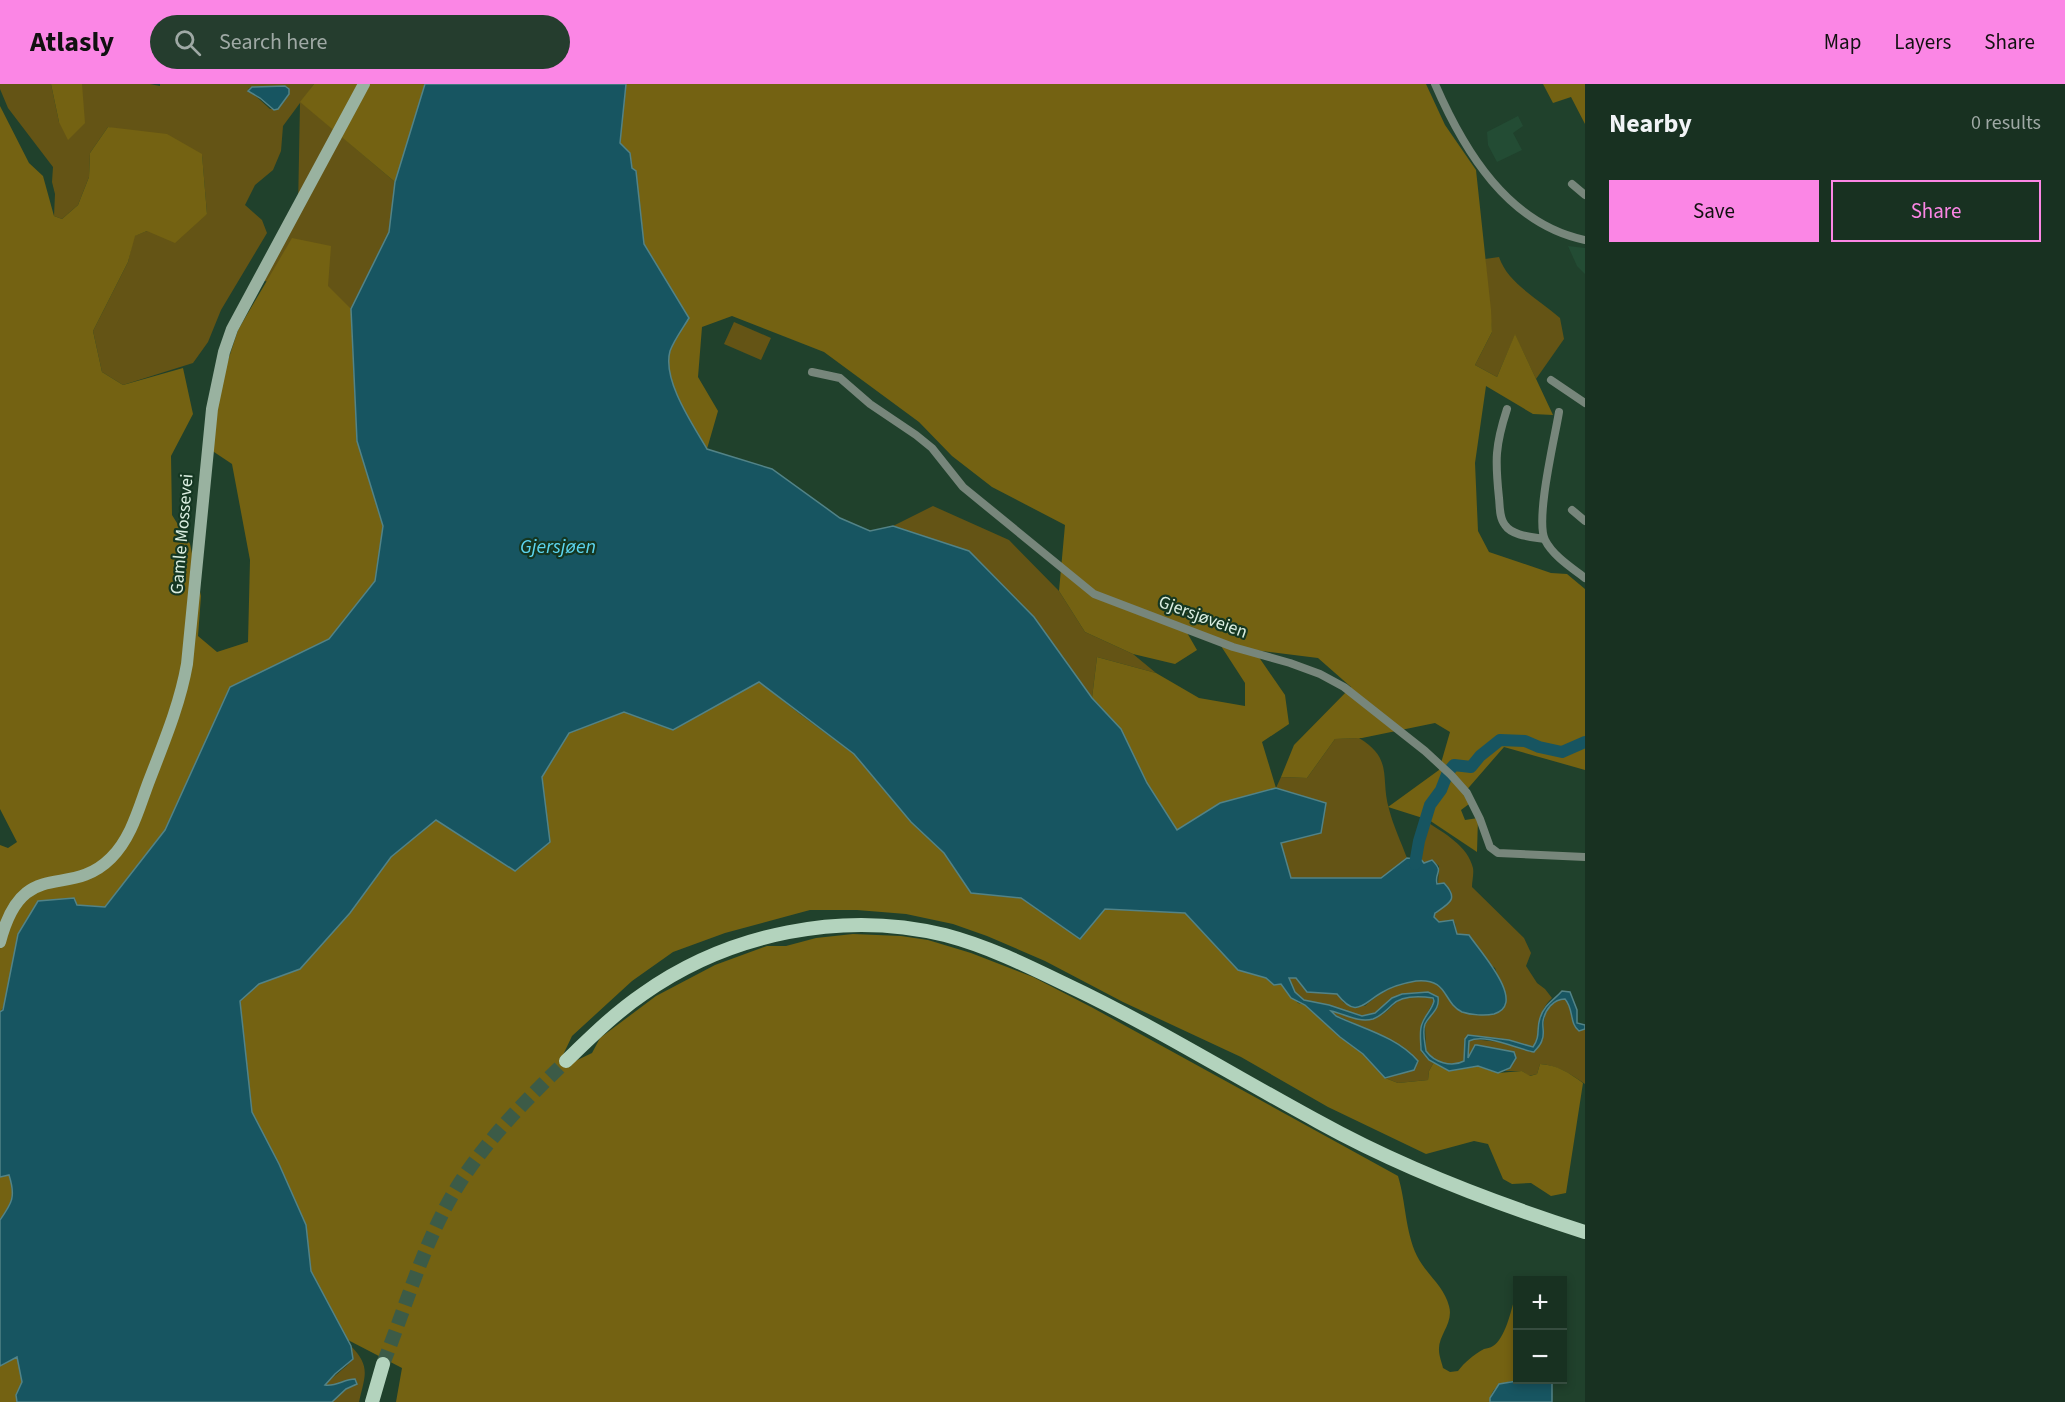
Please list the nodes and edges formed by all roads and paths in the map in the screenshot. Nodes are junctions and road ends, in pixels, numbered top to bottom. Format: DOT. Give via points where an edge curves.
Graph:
graph roads {
  1 [pos="364,84"];
  2 [pos="1435,84"];
  3 [pos="1572,184"];
  4 [pos="1585,195"];
  5 [pos="1585,240"];
  6 [pos="812,372"];
  7 [pos="1551,380"];
  8 [pos="1585,403"];
  9 [pos="1507,409"];
  10 [pos="1559,412"];
  11 [pos="1572,510"];
  12 [pos="1585,521"];
  13 [pos="1544,539"];
  14 [pos="1585,578"];
  15 [pos="1585,857"];
  16 [pos="0,942"];
  17 [pos="566,1061"];
  18 [pos="1585,1232"];
  19 [pos="384,1364"];
  20 [pos="372,1402"];
  1 -- 16 [label="main road, Gamle Mossevei" via="232,329 224,352 212,409 182,691 129,833 111,858 98,868 42,884 22,896 7,920"];
  2 -- 5 [label="street" via="1458,133 1490,179 1539,224"];
  3 -- 4 [label="street"];
  6 -- 15 [label="street, Gjersjøveien" via="840,378 916,435 932,448 963,487 1094,594 1233,647 1320,674 1344,687 1467,793 1490,848 1498,853"];
  7 -- 8 [label="street"];
  9 -- 13 [label="street" via="1495,456 1501,517 1507,528"];
  10 -- 13 [label="street" via="1544,502"];
  11 -- 12 [label="street"];
  13 -- 14 [label="street" via="1559,558"];
  17 -- 18 [label="main road" via="643,994 724,950 780,933 817,928 874,926 921,931 980,946 1078,990 1179,1042 1322,1124 1381,1152 1504,1205"];
  19 -- 20 [label="main road"];
}
